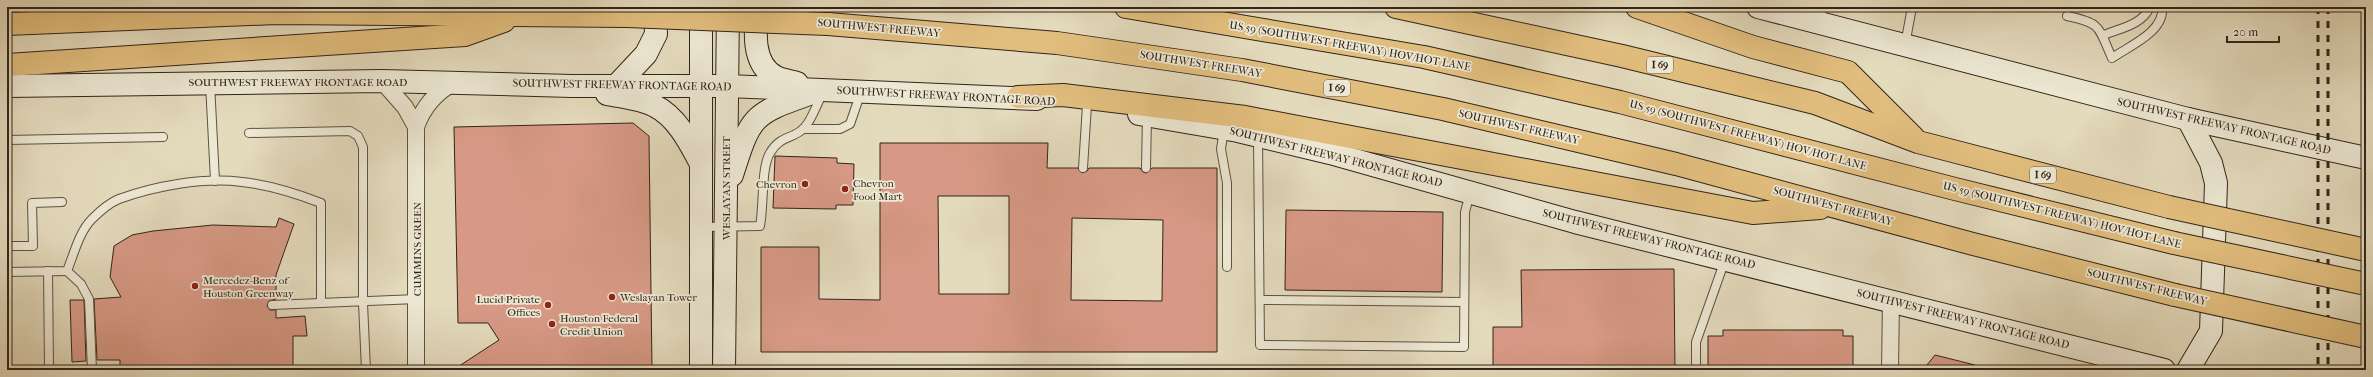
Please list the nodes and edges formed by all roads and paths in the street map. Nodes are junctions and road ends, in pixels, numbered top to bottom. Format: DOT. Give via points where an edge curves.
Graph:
graph roads {
  1 [pos="655,7"];
  2 [pos="701,7"];
  3 [pos="728,7"];
  4 [pos="758,7"];
  5 [pos="1126,7"];
  6 [pos="1396,7"];
  7 [pos="1637,7"];
  8 [pos="1758,7"];
  9 [pos="1912,7"];
  10 [pos="2150,7"];
  11 [pos="2162,7"];
  12 [pos="522,14"];
  13 [pos="1822,15"];
  14 [pos="2067,16"];
  15 [pos="7,24"];
  16 [pos="2104,35"];
  17 [pos="1905,45"];
  18 [pos="7,65"];
  19 [pos="382,81"];
  20 [pos="210,82"];
  21 [pos="455,82"];
  22 [pos="617,85"];
  23 [pos="702,85"];
  24 [pos="7,86"];
  25 [pos="572,86"];
  26 [pos="726,86"];
  27 [pos="820,89"];
  28 [pos="861,91"];
  29 [pos="1018,97"];
  30 [pos="1086,105"];
  31 [pos="1147,115"];
  32 [pos="2188,119"];
  33 [pos="416,127"];
  34 [pos="804,128"];
  35 [pos="1224,128"];
  36 [pos="249,133"];
  37 [pos="1258,136"];
  38 [pos="164,137"];
  39 [pos="7,140"];
  40 [pos="1918,142"];
  41 [pos="2366,158"];
  42 [pos="702,165"];
  43 [pos="1083,168"];
  44 [pos="1146,168"];
  45 [pos="215,181"];
  46 [pos="1470,192"];
  47 [pos="725,197"];
  48 [pos="62,202"];
  49 [pos="1837,207"];
  50 [pos="702,228"];
  51 [pos="725,228"];
  52 [pos="7,246"];
  53 [pos="2366,250"];
  54 [pos="1725,258"];
  55 [pos="1227,267"];
  56 [pos="48,271"];
  57 [pos="67,271"];
  58 [pos="7,272"];
  59 [pos="2366,284"];
  60 [pos="417,299"];
  61 [pos="1260,300"];
  62 [pos="1892,301"];
  63 [pos="1464,302"];
  64 [pos="363,303"];
  65 [pos="321,304"];
  66 [pos="272,305"];
  67 [pos="2366,337"];
  68 [pos="49,370"];
  69 [pos="92,370"];
  70 [pos="366,370"];
  71 [pos="416,370"];
  72 [pos="702,370"];
  73 [pos="724,370"];
  74 [pos="1696,370"];
  75 [pos="1890,370"];
  76 [pos="2164,370"];
  77 [pos="2188,370"];
  1 -- 22 [label="main road" via="656,34 646,54"];
  2 -- 23 [label="main road"];
  3 -- 26 [label="main road, WESLAYAN STREET"];
  4 -- 27 [label="main road" via="755,36 765,67 775,77"];
  5 -- 59 [label="highway, US 59 (SOUTHWEST FREEWAY) HOV/HOT LANE, bridge" via="1424,57 1620,102 2174,243"];
  6 -- 40 [label="highway, I 69" via="1614,55 1814,103"];
  7 -- 40 [label="highway" via="1753,47 1848,72"];
  8 -- 13 [label="main road, SOUTHWEST FREEWAY FRONTAGE ROAD"];
  9 -- 17 [label="lane"];
  10 -- 16 [label="lane" via="2138,22"];
  11 -- 16 [label="lane" via="2163,14 2152,31 2112,58"];
  12 -- 15 [label="highway, SOUTHWEST FREEWAY / I 69" via="276,13"];
  12 -- 18 [label="highway" via="465,34"];
  12 -- 49 [label="highway, SOUTHWEST FREEWAY / I 69, bridge" via="828,24 1057,43 1242,70 1443,108 1676,164"];
  13 -- 17 [label="main road, SOUTHWEST FREEWAY FRONTAGE ROAD"];
  14 -- 16 [label="lane" via="2089,20"];
  17 -- 32 [label="main road, SOUTHWEST FREEWAY FRONTAGE ROAD"];
  19 -- 20 [label="main road, SOUTHWEST FREEWAY FRONTAGE ROAD"];
  19 -- 21 [label="main road, SOUTHWEST FREEWAY FRONTAGE ROAD"];
  19 -- 33 [label="street, CUMMINS GREEN" via="405,107"];
  20 -- 24 [label="main road, SOUTHWEST FREEWAY FRONTAGE ROAD"];
  20 -- 45 [label="lane"];
  21 -- 25 [label="main road, SOUTHWEST FREEWAY FRONTAGE ROAD"];
  21 -- 33 [label="street, CUMMINS GREEN" via="433,98"];
  22 -- 23 [label="main road, SOUTHWEST FREEWAY FRONTAGE ROAD"];
  22 -- 25 [label="main road, SOUTHWEST FREEWAY FRONTAGE ROAD"];
  23 -- 26 [label="main road, SOUTHWEST FREEWAY FRONTAGE ROAD"];
  23 -- 42 [label="main road"];
  25 -- 42 [label="main road" via="654,105 669,116 689,141"];
  26 -- 27 [label="main road, SOUTHWEST FREEWAY FRONTAGE ROAD"];
  26 -- 47 [label="main road, WESLAYAN STREET"];
  27 -- 28 [label="main road, SOUTHWEST FREEWAY FRONTAGE ROAD"];
  27 -- 34 [label="lane"];
  27 -- 47 [label="main road" via="782,103 756,117 744,138"];
  28 -- 29 [label="main road, SOUTHWEST FREEWAY FRONTAGE ROAD"];
  28 -- 34 [label="lane" via="850,124 840,129"];
  29 -- 30 [label="main road, SOUTHWEST FREEWAY FRONTAGE ROAD"];
  29 -- 49 [label="highway" via="1063,95 1245,117 1753,213"];
  30 -- 31 [label="main road, SOUTHWEST FREEWAY FRONTAGE ROAD"];
  30 -- 43 [label="lane"];
  31 -- 35 [label="main road, SOUTHWEST FREEWAY FRONTAGE ROAD"];
  31 -- 44 [label="lane"];
  32 -- 41 [label="main road, SOUTHWEST FREEWAY FRONTAGE ROAD"];
  32 -- 77 [label="main road" via="2211,163 2216,183 2211,331"];
  33 -- 60 [label="street, CUMMINS GREEN"];
  34 -- 51 [label="lane" via="780,140 769,153 760,226"];
  35 -- 37 [label="main road, SOUTHWEST FREEWAY FRONTAGE ROAD"];
  35 -- 55 [label="lane" via="1221,149 1227,178"];
  36 -- 64 [label="lane" via="350,131 358,136 363,147"];
  37 -- 46 [label="main road, SOUTHWEST FREEWAY FRONTAGE ROAD"];
  37 -- 61 [label="lane"];
  38 -- 39 [label="lane"];
  40 -- 53 [label="highway, I 69, bridge" via="2169,207"];
  42 -- 50 [label="main road"];
  45 -- 57 [label="lane" via="161,189 117,200 91,220 79,239"];
  45 -- 65 [label="lane" via="241,181 269,186 321,203"];
  46 -- 54 [label="main road, SOUTHWEST FREEWAY FRONTAGE ROAD" via="1574,222"];
  46 -- 63 [label="lane" via="1465,212"];
  47 -- 51 [label="main road, WESLAYAN STREET"];
  48 -- 52 [label="lane" via="32,203 33,246"];
  49 -- 67 [label="highway, SOUTHWEST FREEWAY / I 69, bridge" via="2175,295"];
  50 -- 51 [label="lane"];
  50 -- 72 [label="main road"];
  51 -- 73 [label="main road, WESLAYAN STREET"];
  54 -- 62 [label="main road, SOUTHWEST FREEWAY FRONTAGE ROAD"];
  54 -- 74 [label="lane" via="1696,342"];
  56 -- 57 [label="lane"];
  56 -- 58 [label="lane"];
  56 -- 68 [label="lane"];
  57 -- 69 [label="lane" via="81,284 89,299"];
  60 -- 64 [label="lane"];
  60 -- 71 [label="street, CUMMINS GREEN"];
  61 -- 63 [label="lane"];
  61 -- 63 [label="lane" via="1260,345 1464,347"];
  62 -- 75 [label="street"];
  62 -- 76 [label="main road, SOUTHWEST FREEWAY FRONTAGE ROAD"];
  64 -- 65 [label="lane"];
  64 -- 70 [label="lane"];
  65 -- 66 [label="lane"];
}
